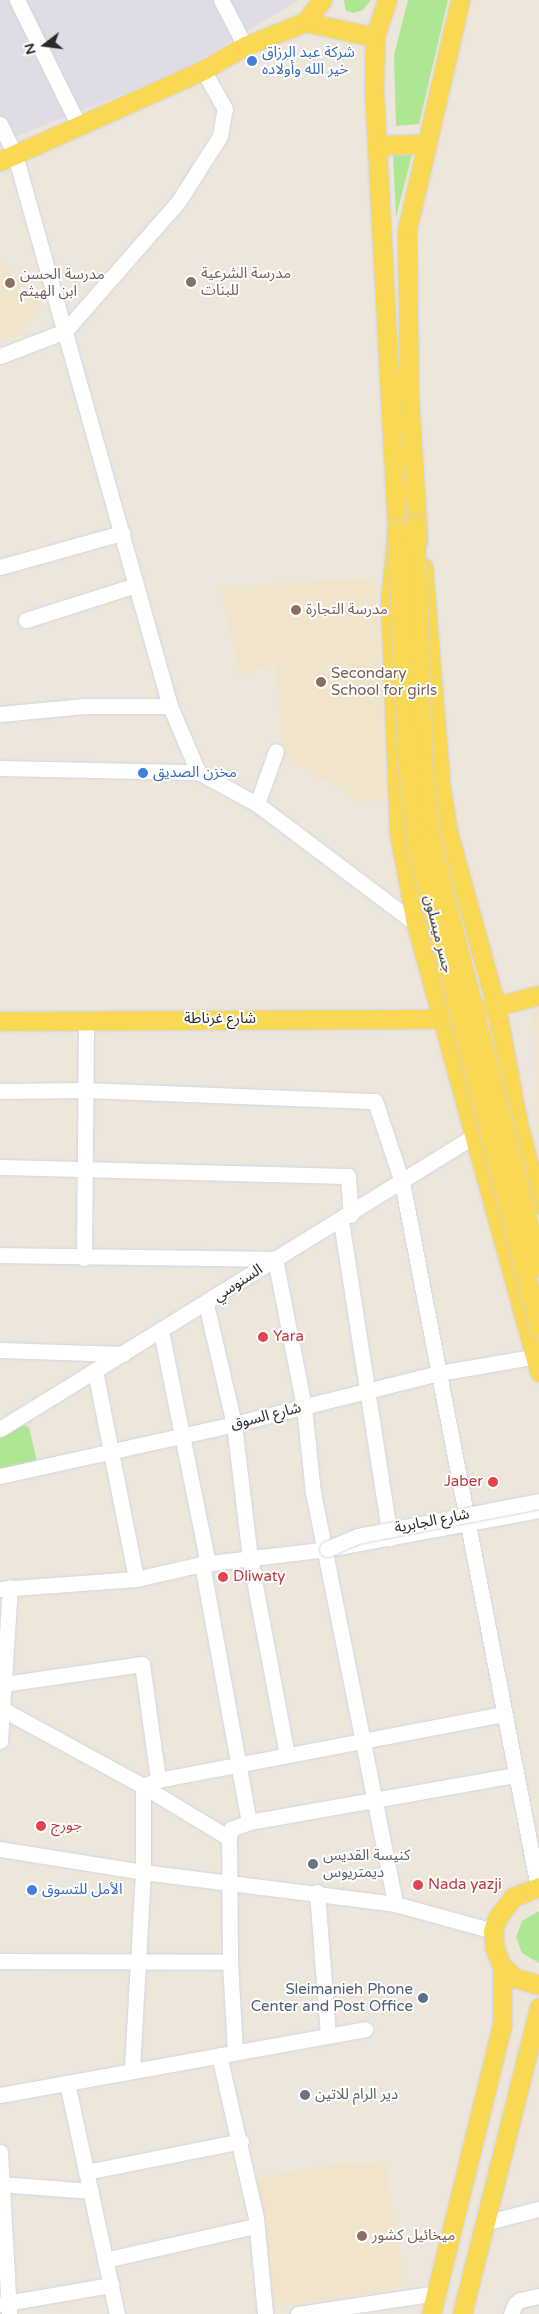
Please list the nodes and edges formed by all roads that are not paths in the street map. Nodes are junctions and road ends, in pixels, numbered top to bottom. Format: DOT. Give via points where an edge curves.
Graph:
graph roads {
  1 [pos="17,0"];
  2 [pos="221,0"];
  3 [pos="322,0"];
  4 [pos="387,0"];
  5 [pos="460,0"];
  6 [pos="306,22"];
  7 [pos="375,37"];
  8 [pos="245,46"];
  9 [pos="203,70"];
  10 [pos="0,124"];
  11 [pos="78,126"];
  12 [pos="426,144"];
  13 [pos="378,145"];
  14 [pos="8,158"];
  15 [pos="380,228"];
  16 [pos="406,230"];
  17 [pos="65,331"];
  18 [pos="409,353"];
  19 [pos="386,354"];
  20 [pos="0,356"];
  21 [pos="415,524"];
  22 [pos="397,530"];
  23 [pos="122,533"];
  24 [pos="0,567"];
  25 [pos="136,585"];
  26 [pos="26,620"];
  27 [pos="170,706"];
  28 [pos="0,714"];
  29 [pos="276,751"];
  30 [pos="0,768"];
  31 [pos="198,772"];
  32 [pos="257,804"];
  33 [pos="416,924"];
  34 [pos="539,995"];
  35 [pos="496,1006"];
  36 [pos="441,1019"];
  37 [pos="86,1020"];
  38 [pos="0,1021"];
  39 [pos="86,1090"];
  40 [pos="0,1091"];
  41 [pos="474,1136"];
  42 [pos="0,1167"];
  43 [pos="84,1168"];
  44 [pos="402,1182"];
  45 [pos="539,1204"];
  46 [pos="346,1218"];
  47 [pos="0,1255"];
  48 [pos="84,1258"];
  49 [pos="275,1259"];
  50 [pos="539,1266"];
  51 [pos="206,1304"];
  52 [pos="539,1328"];
  53 [pos="161,1331"];
  54 [pos="0,1350"];
  55 [pos="123,1354"];
  56 [pos="536,1364"];
  57 [pos="95,1371"];
  58 [pos="439,1373"];
  59 [pos="368,1392"];
  60 [pos="304,1407"];
  61 [pos="234,1424"];
  62 [pos="0,1429"];
  63 [pos="180,1435"];
  64 [pos="110,1453"];
  65 [pos="0,1476"];
  66 [pos="539,1501"];
  67 [pos="539,1510"];
  68 [pos="466,1524"];
  69 [pos="390,1538"];
  70 [pos="327,1549"];
  71 [pos="250,1560"];
  72 [pos="205,1564"];
  73 [pos="136,1580"];
  74 [pos="5,1588"];
  75 [pos="3,1684"];
  76 [pos="0,1709"];
  77 [pos="503,1714"];
  78 [pos="364,1739"];
  79 [pos="0,1741"];
  80 [pos="287,1754"];
  81 [pos="239,1764"];
  82 [pos="516,1775"];
  83 [pos="158,1780"];
  84 [pos="143,1786"];
  85 [pos="373,1799"];
  86 [pos="249,1822"];
  87 [pos="229,1838"];
  88 [pos="0,1849"];
  89 [pos="143,1872"];
  90 [pos="228,1881"];
  91 [pos="539,1887"];
  92 [pos="317,1892"];
  93 [pos="394,1904"];
  94 [pos="493,1931"];
  95 [pos="0,1961"];
  96 [pos="140,1961"];
  97 [pos="230,1962"];
  98 [pos="502,1966"];
  99 [pos="539,1985"];
  100 [pos="539,2008"];
  101 [pos="365,2028"];
  102 [pos="328,2035"];
  103 [pos="235,2052"];
  104 [pos="220,2055"];
  105 [pos="132,2071"];
  106 [pos="66,2083"];
  107 [pos="0,2095"];
  108 [pos="241,2141"];
  109 [pos="0,2152"];
  110 [pos="86,2172"];
  111 [pos="1,2184"];
  112 [pos="90,2191"];
  113 [pos="539,2209"];
  114 [pos="484,2223"];
  115 [pos="255,2226"];
  116 [pos="3,2248"];
  117 [pos="105,2260"];
  118 [pos="111,2285"];
  119 [pos="437,2293"];
  120 [pos="539,2296"];
  121 [pos="6,2308"];
  122 [pos="117,2314"];
  123 [pos="265,2314"];
  124 [pos="299,2314"];
  125 [pos="431,2314"];
  126 [pos="462,2314"];
  127 [pos="511,2314"];
  1 -- 11 [label="street"];
  2 -- 8 [label="street"];
  3 -- 6 [label="main road"];
  4 -- 7 [label="main road"];
  5 -- 12 [label="main road"];
  6 -- 7 [label="main road"];
  6 -- 8 [label="main road"];
  7 -- 13 [label="main road"];
  8 -- 9 [label="main road"];
  9 -- 11 [label="main road"];
  9 -- 17 [label="street" via="225,109 220,136 178,202"];
  10 -- 14 [label="street"];
  11 -- 14 [label="main road"];
  12 -- 13 [label="main road"];
  12 -- 16 [label="main road"];
  13 -- 15 [label="main road"];
  14 -- 17 [label="street"];
  15 -- 16 [label="main road"];
  15 -- 19 [label="main road"];
  16 -- 18 [label="main road"];
  17 -- 20 [label="street"];
  17 -- 23 [label="street"];
  18 -- 19 [label="main road"];
  18 -- 21 [label="main road"];
  19 -- 22 [label="main road"];
  21 -- 35 [label="main road" via="429,608 441,789 448,832"];
  21 -- 50 [label="main road, جسر ميسلون, bridge" via="422,765 431,842"];
  22 -- 33 [label="main road" via="390,602 394,767 399,833"];
  22 -- 52 [label="main road, جسر ميسلون, bridge" via="408,768 417,846"];
  23 -- 24 [label="street"];
  23 -- 25 [label="street"];
  25 -- 26 [label="street"];
  25 -- 27 [label="street"];
  27 -- 28 [label="street" via="85,706"];
  27 -- 31 [label="street"];
  29 -- 32 [label="street"];
  30 -- 31 [label="street"];
  31 -- 32 [label="street"];
  32 -- 33 [label="street"];
  33 -- 36 [label="main road"];
  34 -- 35 [label="main road, شارع غرناطة"];
  35 -- 36 [label="main road, شارع غرناطة"];
  35 -- 45 [label="main road" via="518,1123"];
  36 -- 37 [label="main road, شارع غرناطة"];
  36 -- 41 [label="main road"];
  37 -- 38 [label="main road, شارع غرناطة"];
  37 -- 39 [label="street"];
  39 -- 40 [label="street"];
  39 -- 43 [label="street"];
  39 -- 44 [label="street" via="375,1101"];
  41 -- 44 [label="street, السنوسي"];
  41 -- 56 [label="main road"];
  42 -- 43 [label="street"];
  43 -- 46 [label="street" via="348,1176"];
  43 -- 48 [label="street"];
  44 -- 46 [label="street, السنوسي"];
  44 -- 58 [label="street"];
  46 -- 49 [label="street, السنوسي"];
  46 -- 59 [label="street"];
  47 -- 48 [label="street"];
  48 -- 49 [label="street"];
  49 -- 51 [label="street, السنوسي"];
  49 -- 60 [label="street"];
  51 -- 53 [label="street, السنوسي"];
  51 -- 61 [label="street"];
  53 -- 55 [label="street, السنوسي"];
  53 -- 63 [label="street"];
  54 -- 55 [label="street"];
  55 -- 57 [label="street, السنوسي"];
  56 -- 58 [label="street, شارع السوق"];
  57 -- 62 [label="street, السنوسي"];
  57 -- 64 [label="street"];
  58 -- 59 [label="street, شارع السوق"];
  58 -- 68 [label="street"];
  59 -- 60 [label="street, شارع السوق"];
  59 -- 69 [label="street"];
  60 -- 61 [label="street, شارع السوق"];
  60 -- 70 [label="street" via="313,1492"];
  61 -- 63 [label="street, شارع السوق"];
  61 -- 71 [label="street"];
  63 -- 64 [label="street, شارع السوق"];
  63 -- 72 [label="street"];
  64 -- 65 [label="street, شارع السوق"];
  64 -- 73 [label="street"];
  66 -- 70 [label="street, شارع الجابرية, bridge" via="358,1536"];
  67 -- 68 [label="street"];
  68 -- 69 [label="street"];
  68 -- 77 [label="street"];
  69 -- 70 [label="street"];
  70 -- 71 [label="street"];
  70 -- 78 [label="street"];
  71 -- 72 [label="street"];
  71 -- 80 [label="street"];
  72 -- 73 [label="street"];
  72 -- 81 [label="street"];
  73 -- 74 [label="street"];
  74 -- 75 [label="street"];
  75 -- 76 [label="street"];
  75 -- 83 [label="street" via="142,1664"];
  76 -- 79 [label="street"];
  76 -- 84 [label="street"];
  77 -- 78 [label="street"];
  77 -- 82 [label="street"];
  78 -- 80 [label="street"];
  78 -- 85 [label="street"];
  80 -- 81 [label="street"];
  81 -- 83 [label="street"];
  81 -- 86 [label="street"];
  82 -- 85 [label="street"];
  82 -- 91 [label="street"];
  83 -- 84 [label="street"];
  84 -- 87 [label="street"];
  84 -- 89 [label="street"];
  85 -- 86 [label="street"];
  85 -- 93 [label="street"];
  86 -- 87 [label="street" via="230,1828"];
  87 -- 90 [label="street"];
  88 -- 89 [label="street"];
  89 -- 90 [label="street"];
  89 -- 96 [label="street"];
  90 -- 92 [label="street"];
  90 -- 97 [label="street"];
  91 -- 94 [label="main road" via="513,1897 500,1912"];
  92 -- 93 [label="street"];
  92 -- 102 [label="street"];
  93 -- 94 [label="street"];
  94 -- 98 [label="main road" via="494,1949"];
  95 -- 96 [label="street"];
  96 -- 97 [label="street"];
  96 -- 105 [label="street"];
  97 -- 103 [label="street"];
  98 -- 99 [label="main road" via="515,1978"];
  98 -- 119 [label="main road" via="502,2024"];
  100 -- 114 [label="main road"];
  101 -- 102 [label="street"];
  102 -- 103 [label="street"];
  103 -- 104 [label="street"];
  104 -- 105 [label="street"];
  104 -- 108 [label="street"];
  105 -- 106 [label="street"];
  106 -- 107 [label="street"];
  106 -- 110 [label="street"];
  108 -- 110 [label="street"];
  108 -- 115 [label="street"];
  109 -- 111 [label="street"];
  110 -- 112 [label="street"];
  111 -- 112 [label="street"];
  111 -- 116 [label="street"];
  112 -- 117 [label="street"];
  113 -- 114 [label="street"];
  114 -- 126 [label="main road"];
  115 -- 117 [label="street"];
  115 -- 123 [label="street"];
  116 -- 121 [label="street"];
  117 -- 118 [label="street"];
  118 -- 121 [label="street"];
  118 -- 122 [label="street"];
  119 -- 124 [label="street"];
  119 -- 125 [label="main road"];
  120 -- 127 [label="street" via="520,2300"];
}
